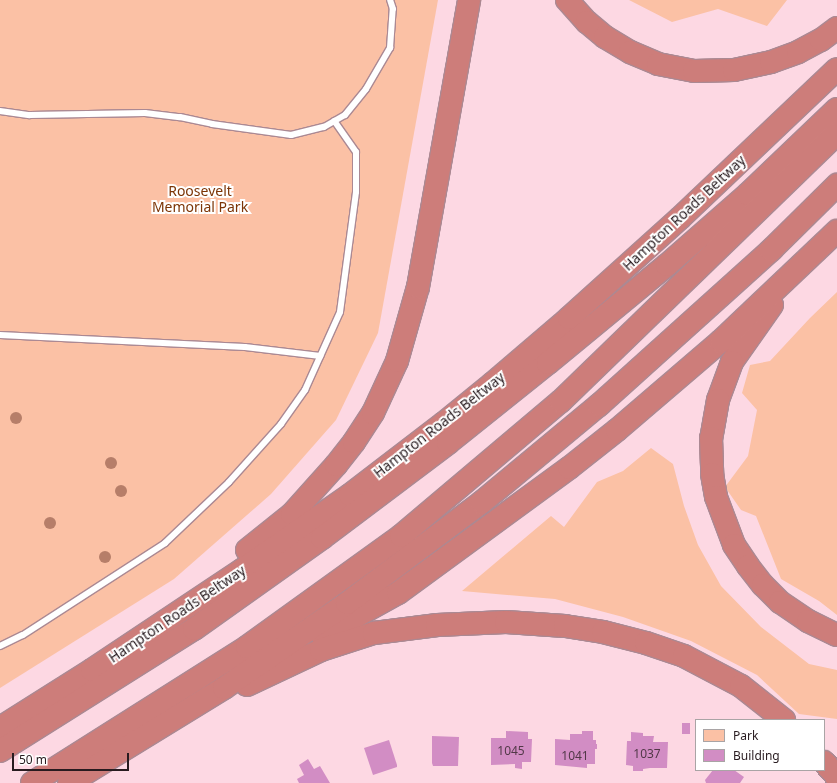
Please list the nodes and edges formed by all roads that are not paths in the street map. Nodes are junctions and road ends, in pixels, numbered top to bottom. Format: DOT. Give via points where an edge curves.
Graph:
graph roads {
  1 [pos="390,0"];
  2 [pos="468,0"];
  3 [pos="567,0"];
  4 [pos="837,28"];
  5 [pos="837,69"];
  6 [pos="837,109"];
  7 [pos="0,111"];
  8 [pos="334,121"];
  9 [pos="837,134"];
  10 [pos="837,185"];
  11 [pos="837,231"];
  12 [pos="798,268"];
  13 [pos="0,335"];
  14 [pos="320,356"];
  15 [pos="837,635"];
  16 [pos="0,646"];
  17 [pos="224,688"];
  18 [pos="0,711"];
  19 [pos="783,719"];
  20 [pos="172,720"];
  21 [pos="0,728"];
  22 [pos="0,751"];
  23 [pos="825,763"];
  24 [pos="837,777"];
  25 [pos="32,783"];
  26 [pos="69,783"];
  1 -- 8 [label="lane" via="393,9 390,48 366,89 345,114"];
  2 -- 18 [label="highway" via="410,320 397,361 382,395 354,442 317,488 282,523 254,545 205,580"];
  3 -- 4 [label="highway" via="605,37 630,52 658,64 694,71 734,70 771,62 798,52"];
  5 -- 21 [label="highway, Hampton Roads Beltway" via="570,318 444,423 350,495 242,570"];
  6 -- 22 [label="highway" via="748,194 667,265 448,443 322,538 194,629"];
  7 -- 8 [label="lane" via="30,115 145,113 291,134 324,127"];
  8 -- 14 [label="lane" via="356,152 356,192 340,312"];
  9 -- 25 [label="highway" via="561,401 401,536 247,647"];
  10 -- 17 [label="highway" via="772,250 548,448 482,502 347,603"];
  11 -- 12 [label="highway"];
  12 -- 15 [label="highway" via="732,362 715,414 711,438 712,474 724,522 734,545 748,566 780,602 808,621"];
  12 -- 17 [label="highway" via="721,341 617,430 398,594"];
  13 -- 14 [label="lane" via="245,347"];
  14 -- 16 [label="lane" via="305,390 281,424 229,482 165,543 89,594 23,635"];
  17 -- 20 [label="highway"];
  19 -- 20 [label="highway" via="741,686 684,656 603,632 565,626 506,622 406,628 348,640 321,650"];
  20 -- 26 [label="highway"];
  23 -- 24 [label="highway"];
}
